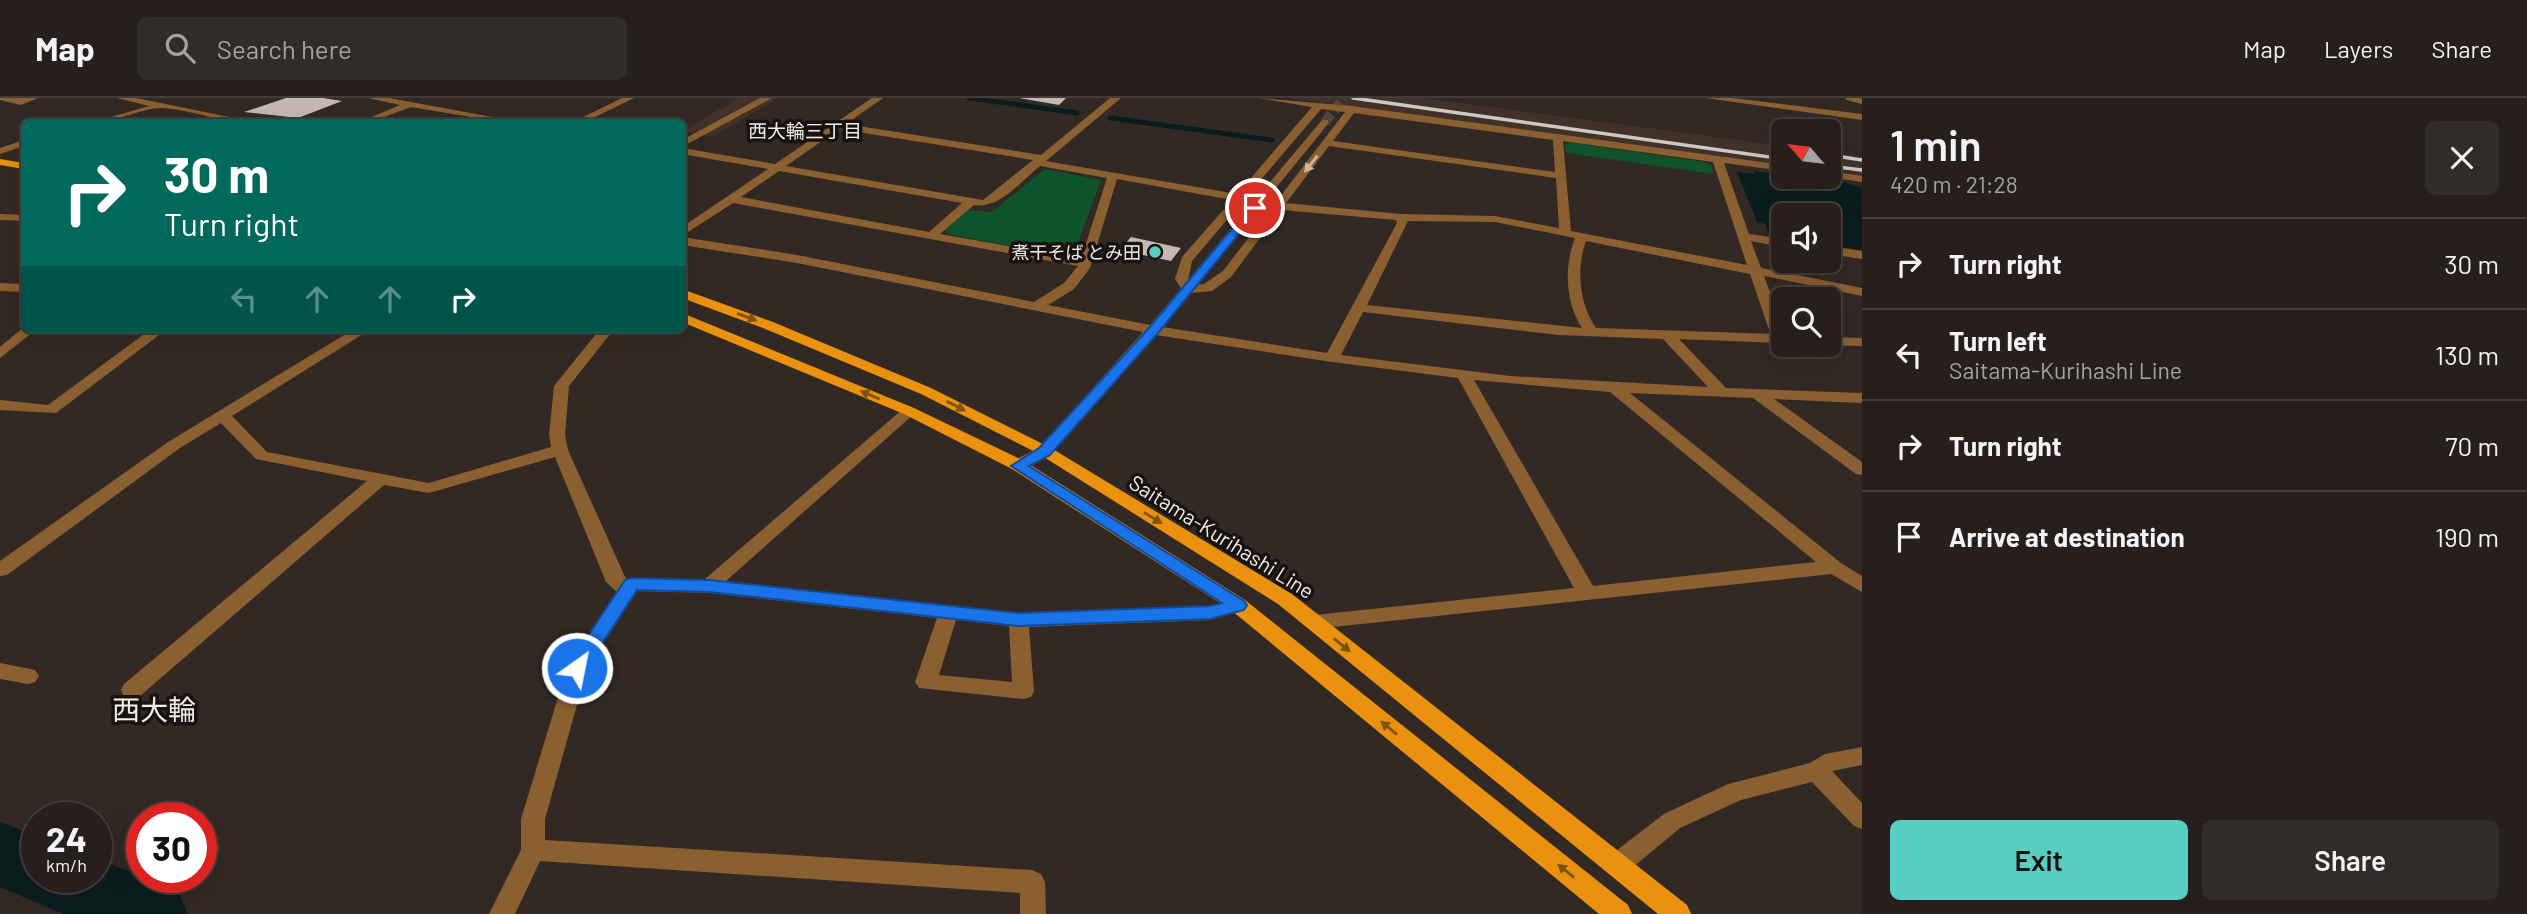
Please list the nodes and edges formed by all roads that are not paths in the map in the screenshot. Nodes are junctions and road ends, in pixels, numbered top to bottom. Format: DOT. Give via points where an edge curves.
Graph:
graph roads {
  1 [pos="1,98"];
  2 [pos="33,98"];
  3 [pos="122,98"];
  4 [pos="181,98"];
  5 [pos="373,98"];
  6 [pos="629,98"];
  7 [pos="754,98"];
  8 [pos="767,98"];
  9 [pos="878,98"];
  10 [pos="1116,98"];
  11 [pos="1262,98"];
  12 [pos="1711,98"];
  13 [pos="1850,98"];
  14 [pos="410,101"];
  15 [pos="1862,101"];
  16 [pos="1319,105"];
  17 [pos="161,106"];
  18 [pos="1352,109"];
  19 [pos="1862,117"];
  20 [pos="110,119"];
  21 [pos="232,119"];
  22 [pos="371,119"];
  23 [pos="500,119"];
  24 [pos="584,119"];
  25 [pos="1325,122"];
  26 [pos="837,125"];
  27 [pos="1558,136"];
  28 [pos="686,139"];
  29 [pos="686,139"];
  30 [pos="1327,143"];
  31 [pos="21,144"];
  32 [pos="0,152"];
  33 [pos="686,152"];
  34 [pos="21,156"];
  35 [pos="1717,159"];
  36 [pos="1039,160"];
  37 [pos="0,162"];
  38 [pos="21,166"];
  39 [pos="1771,166"];
  40 [pos="776,167"];
  41 [pos="1113,176"];
  42 [pos="1561,176"];
  43 [pos="1841,176"];
  44 [pos="1862,179"];
  45 [pos="1241,198"];
  46 [pos="732,199"];
  47 [pos="970,202"];
  48 [pos="1277,206"];
  49 [pos="0,217"];
  50 [pos="1401,217"];
  51 [pos="19,218"];
  52 [pos="0,225"];
  53 [pos="686,230"];
  54 [pos="1565,233"];
  55 [pos="931,236"];
  56 [pos="1583,236"];
  57 [pos="1746,237"];
  58 [pos="1771,241"];
  59 [pos="686,242"];
  60 [pos="1841,252"];
  61 [pos="1862,255"];
  62 [pos="1085,264"];
  63 [pos="1757,272"];
  64 [pos="0,287"];
  65 [pos="21,288"];
  66 [pos="1188,289"];
  67 [pos="1862,292"];
  68 [pos="686,295"];
  69 [pos="1035,307"];
  70 [pos="1358,307"];
  71 [pos="1771,315"];
  72 [pos="686,319"];
  73 [pos="1153,330"];
  74 [pos="25,333"];
  75 [pos="155,333"];
  76 [pos="356,333"];
  77 [pos="604,333"];
  78 [pos="1592,333"];
  79 [pos="1668,336"];
  80 [pos="1771,337"];
  81 [pos="1841,341"];
  82 [pos="1862,342"];
  83 [pos="0,354"];
  84 [pos="1332,358"];
  85 [pos="1464,374"];
  86 [pos="1614,388"];
  87 [pos="1721,392"];
  88 [pos="1757,394"];
  89 [pos="1862,398"];
  90 [pos="0,405"];
  91 [pos="909,411"];
  92 [pos="222,415"];
  93 [pos="561,450"];
  94 [pos="1045,452"];
  95 [pos="1018,466"];
  96 [pos="1862,470"];
  97 [pos="380,479"];
  98 [pos="1835,567"];
  99 [pos="0,570"];
  100 [pos="1862,585"];
  101 [pos="709,586"];
  102 [pos="628,590"];
  103 [pos="1587,593"];
  104 [pos="1238,605"];
  105 [pos="948,614"];
  106 [pos="1019,620"];
  107 [pos="1314,622"];
  108 [pos="0,671"];
  109 [pos="27,676"];
  110 [pos="132,690"];
  111 [pos="1862,756"];
  112 [pos="1817,771"];
  113 [pos="1862,819"];
  114 [pos="533,850"];
  115 [pos="1617,865"];
  116 [pos="502,914"];
  117 [pos="1033,914"];
  118 [pos="1619,914"];
  119 [pos="1678,914"];
  1 -- 2 [label="street" via="21,102"];
  3 -- 17 [label="street"];
  4 -- 17 [label="street"];
  5 -- 14 [label="street"];
  6 -- 24 [label="street"];
  7 -- 28 [label="street"];
  8 -- 29 [label="street"];
  9 -- 26 [label="street"];
  10 -- 36 [label="street"];
  11 -- 16 [label="street"];
  12 -- 19 [label="street"];
  13 -- 15 [label="street"];
  14 -- 22 [label="street"];
  14 -- 23 [label="street"];
  16 -- 18 [label="street"];
  16 -- 45 [label="street"];
  17 -- 20 [label="street"];
  17 -- 21 [label="street"];
  18 -- 27 [label="street"];
  18 -- 30 [label="street"];
  25 -- 66 [label="street"];
  26 -- 36 [label="street"];
  26 -- 40 [label="street"];
  27 -- 35 [label="street"];
  27 -- 42 [label="street"];
  30 -- 42 [label="street"];
  30 -- 48 [label="street, one-way"];
  31 -- 32 [label="street"];
  32 -- 34 [label="main road"];
  33 -- 40 [label="street"];
  35 -- 39 [label="street"];
  35 -- 57 [label="street"];
  36 -- 41 [label="street"];
  36 -- 47 [label="street" via="991,201"];
  37 -- 38 [label="main road"];
  40 -- 46 [label="street"];
  40 -- 47 [label="street"];
  41 -- 45 [label="street"];
  41 -- 62 [label="street"];
  42 -- 54 [label="street"];
  43 -- 44 [label="street"];
  45 -- 66 [label="street" via="1186,260 1181,279"];
  46 -- 53 [label="street"];
  46 -- 55 [label="street"];
  47 -- 55 [label="street"];
  48 -- 50 [label="street"];
  48 -- 66 [label="street" via="1227,274 1207,288"];
  49 -- 51 [label="street"];
  50 -- 54 [label="street" via="1495,219"];
  50 -- 70 [label="street" via="1403,223"];
  51 -- 52 [label="street"];
  54 -- 56 [label="street"];
  55 -- 62 [label="street"];
  56 -- 63 [label="street"];
  56 -- 78 [label="street" via="1574,287 1578,310"];
  57 -- 58 [label="street"];
  57 -- 63 [label="street"];
  59 -- 69 [label="street"];
  60 -- 61 [label="street"];
  62 -- 69 [label="street" via="1076,280"];
  63 -- 67 [label="street"];
  63 -- 71 [label="street"];
  64 -- 65 [label="street"];
  66 -- 73 [label="street"];
  68 -- 94 [label="main road, Saitama-Kurihashi Line, one-way" via="852,358"];
  69 -- 73 [label="street"];
  70 -- 78 [label="street"];
  70 -- 84 [label="street"];
  91 -- 72 [label="main road, one-way"];
  73 -- 84 [label="street"];
  73 -- 94 [label="street"];
  74 -- 83 [label="street"];
  75 -- 90 [label="street" via="51,410"];
  76 -- 92 [label="street"];
  77 -- 93 [label="street" via="562,386"];
  78 -- 79 [label="street"];
  79 -- 80 [label="street"];
  79 -- 87 [label="street"];
  81 -- 82 [label="street"];
  84 -- 85 [label="street"];
  85 -- 86 [label="street"];
  85 -- 103 [label="street"];
  86 -- 87 [label="street"];
  86 -- 98 [label="street"];
  87 -- 88 [label="street"];
  88 -- 89 [label="street"];
  88 -- 96 [label="street"];
  91 -- 95 [label="main road"];
  91 -- 101 [label="street"];
  92 -- 97 [label="street" via="262,456"];
  92 -- 99 [label="street"];
  93 -- 97 [label="street" via="429,488"];
  93 -- 102 [label="street" via="617,582"];
  94 -- 95 [label="street"];
  94 -- 107 [label="main road, Saitama-Kurihashi Line, one-way" via="1285,599"];
  95 -- 104 [label="main road"];
  97 -- 110 [label="street"];
  98 -- 100 [label="street"];
  98 -- 103 [label="street"];
  101 -- 102 [label="street" via="632,584"];
  101 -- 105 [label="street"];
  102 -- 114 [label="street" via="577,668 533,819"];
  103 -- 107 [label="street"];
  104 -- 106 [label="street" via="1210,613"];
  118 -- 104 [label="main road, one-way"];
  105 -- 106 [label="street"];
  105 -- 106 [label="street" via="926,682 1023,691"];
  107 -- 115 [label="main road, Saitama-Kurihashi Line, one-way"];
  108 -- 109 [label="street"];
  111 -- 112 [label="street" via="1825,763"];
  112 -- 113 [label="street"];
  112 -- 115 [label="street" via="1736,791 1693,811 1672,821"];
  114 -- 116 [label="street"];
  114 -- 117 [label="street" via="1031,883"];
  115 -- 119 [label="main road, Saitama-Kurihashi Line"];
}
